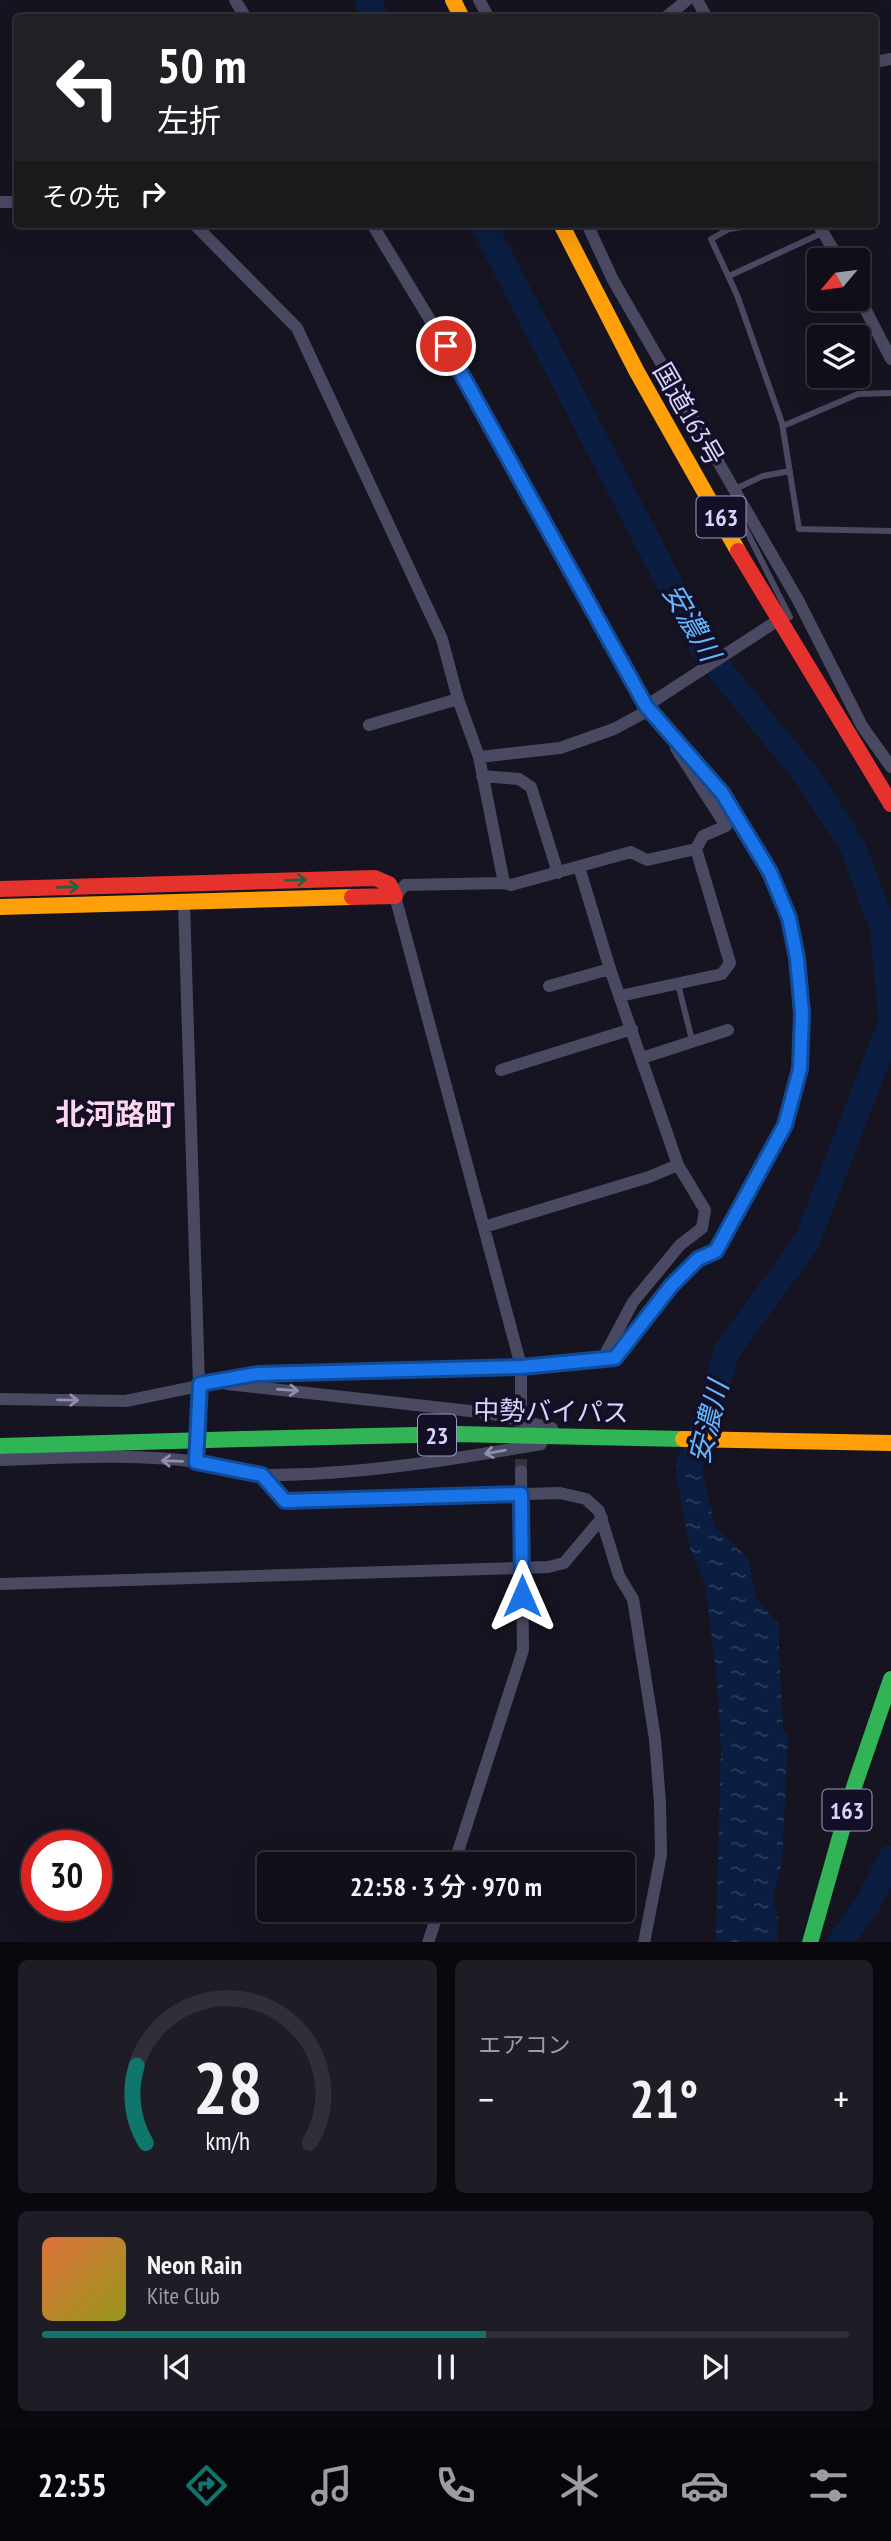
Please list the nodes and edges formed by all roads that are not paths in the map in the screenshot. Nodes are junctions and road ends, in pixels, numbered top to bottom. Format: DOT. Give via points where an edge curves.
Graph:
graph roads {
  1 [pos="687,0"];
  2 [pos="669,14"];
  3 [pos="198,228"];
  4 [pos="374,228"];
  5 [pos="563,228"];
  6 [pos="589,228"];
  7 [pos="726,228"];
  8 [pos="820,228"];
  9 [pos="832,248"];
  10 [pos="729,276"];
  11 [pos="867,312"];
  12 [pos="891,359"];
  13 [pos="891,393"];
  14 [pos="783,426"];
  15 [pos="790,471"];
  16 [pos="733,490"];
  17 [pos="742,505"];
  18 [pos="891,531"];
  19 [pos="790,627"];
  20 [pos="458,699"];
  21 [pos="649,706"];
  22 [pos="369,725"];
  23 [pos="666,732"];
  24 [pos="479,757"];
  25 [pos="891,767"];
  26 [pos="482,776"];
  27 [pos="891,804"];
  28 [pos="696,849"];
  29 [pos="579,867"];
  30 [pos="558,873"];
  31 [pos="504,883"];
  32 [pos="0,889"];
  33 [pos="395,896"];
  34 [pos="184,903"];
  35 [pos="0,907"];
  36 [pos="610,969"];
  37 [pos="678,984"];
  38 [pos="549,986"];
  39 [pos="620,996"];
  40 [pos="632,1029"];
  41 [pos="728,1030"];
  42 [pos="692,1040"];
  43 [pos="642,1058"];
  44 [pos="501,1070"];
  45 [pos="678,1165"];
  46 [pos="484,1227"];
  47 [pos="602,1360"];
  48 [pos="521,1367"];
  49 [pos="220,1382"];
  50 [pos="200,1384"];
  51 [pos="0,1399"];
  52 [pos="521,1405"];
  53 [pos="586,1436"];
  54 [pos="891,1443"];
  55 [pos="0,1446"];
  56 [pos="0,1460"];
  57 [pos="196,1462"];
  58 [pos="521,1471"];
  59 [pos="262,1475"];
  60 [pos="521,1494"];
  61 [pos="602,1518"];
  62 [pos="522,1569"];
  63 [pos="0,1584"];
  64 [pos="891,1679"];
  65 [pos="458,1852"];
  66 [pos="435,1922"];
  67 [pos="428,1942"];
  68 [pos="644,1942"];
  69 [pos="810,1942"];
  1 -- 2 [label="street"];
  3 -- 20 [label="street" via="297,328 442,639"];
  4 -- 21 [label="street" via="473,391"];
  5 -- 19 [label="main road, 国道163号 / 163" via="628,357"];
  6 -- 16 [label="street" via="613,280"];
  7 -- 10 [label="lane" via="711,240"];
  8 -- 9 [label="street"];
  8 -- 10 [label="lane"];
  10 -- 14 [label="lane"];
  11 -- 12 [label="street"];
  13 -- 14 [label="lane" via="858,394"];
  14 -- 15 [label="lane"];
  15 -- 16 [label="lane"];
  15 -- 18 [label="lane" via="799,528"];
  16 -- 17 [label="street"];
  17 -- 19 [label="lane" via="739,516"];
  17 -- 25 [label="street" via="862,726"];
  19 -- 21 [label="street" via="766,629"];
  19 -- 27 [label="main road, 国道163号 / 163"];
  20 -- 22 [label="street"];
  20 -- 24 [label="street"];
  21 -- 23 [label="street"];
  21 -- 24 [label="street" via="614,729 560,748"];
  23 -- 28 [label="street" via="726,826 703,836"];
  23 -- 47 [label="street" via="722,793 770,872 782,901 801,979 800,1069 785,1125 716,1251 698,1259 671,1286 615,1358"];
  24 -- 26 [label="street"];
  26 -- 30 [label="street" via="519,779 531,787"];
  26 -- 31 [label="street"];
  28 -- 29 [label="street" via="646,860 631,852"];
  28 -- 37 [label="street" via="730,963 722,974"];
  29 -- 30 [label="street"];
  29 -- 36 [label="street"];
  30 -- 31 [label="street" via="511,886"];
  31 -- 33 [label="street" via="405,885"];
  32 -- 33 [label="main road, one-way" via="375,878 389,884"];
  33 -- 34 [label="main road"];
  33 -- 46 [label="street"];
  34 -- 35 [label="main road"];
  34 -- 50 [label="street"];
  36 -- 38 [label="street"];
  36 -- 39 [label="street"];
  37 -- 39 [label="street"];
  37 -- 42 [label="lane"];
  39 -- 40 [label="street"];
  40 -- 43 [label="street"];
  40 -- 44 [label="street"];
  41 -- 42 [label="street"];
  42 -- 43 [label="street"];
  43 -- 45 [label="street"];
  45 -- 46 [label="street"];
  45 -- 47 [label="street" via="705,1210 702,1227 680,1245 633,1302"];
  46 -- 48 [label="street"];
  47 -- 48 [label="street"];
  48 -- 49 [label="street" via="257,1374"];
  48 -- 52 [label="street"];
  49 -- 50 [label="street"];
  49 -- 53 [label="street, one-way" via="488,1413"];
  51 -- 50 [label="street, one-way" via="126,1401"];
  50 -- 57 [label="street"];
  53 -- 54 [label="main road, 中勢バイパス / 23"];
  53 -- 55 [label="main road, 中勢バイパス / 23, bridge" via="457,1434"];
  53 -- 59 [label="street, one-way" via="477,1455"];
  57 -- 56 [label="street, one-way"];
  57 -- 59 [label="street"];
  58 -- 60 [label="street"];
  59 -- 60 [label="street" via="285,1501"];
  60 -- 61 [label="street" via="560,1493 586,1499"];
  60 -- 62 [label="street"];
  61 -- 62 [label="street" via="564,1563"];
  61 -- 68 [label="street" via="619,1576 633,1599 655,1739 661,1855"];
  62 -- 63 [label="street"];
  62 -- 65 [label="street" via="523,1650"];
  64 -- 69 [label="main road, 163"];
  66 -- 67 [label="street"];
}
